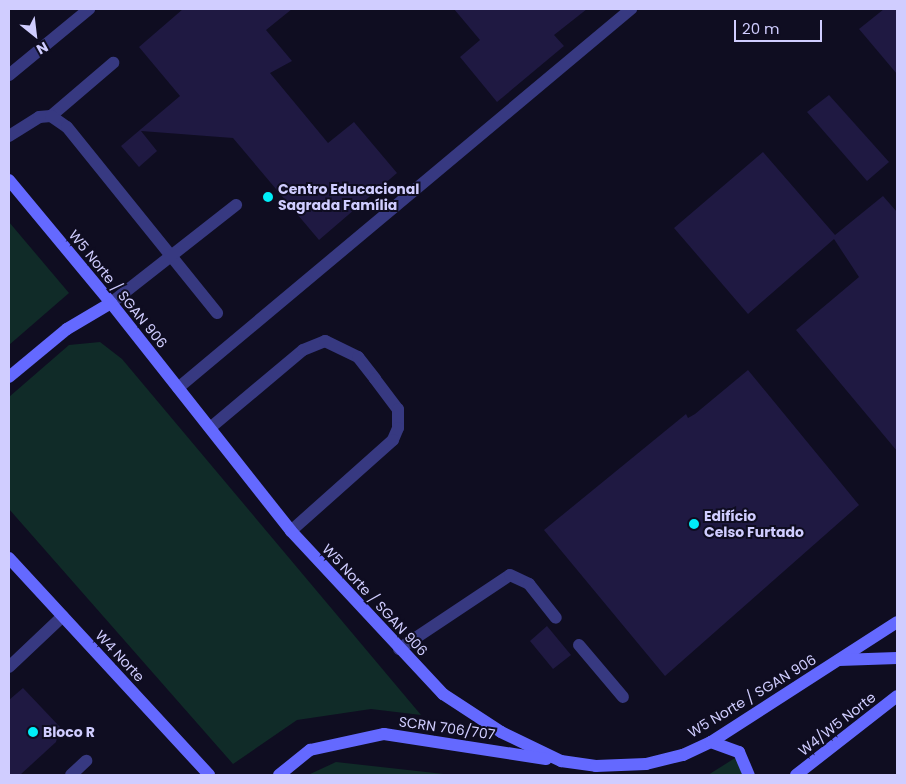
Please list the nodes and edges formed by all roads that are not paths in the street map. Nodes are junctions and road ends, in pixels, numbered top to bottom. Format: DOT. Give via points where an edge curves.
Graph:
graph roads {
  1 [pos="89,9"];
  2 [pos="630,9"];
  3 [pos="113,63"];
  4 [pos="9,75"];
  5 [pos="51,116"];
  6 [pos="9,136"];
  7 [pos="9,180"];
  8 [pos="236,205"];
  9 [pos="170,255"];
  10 [pos="112,303"];
  11 [pos="218,313"];
  12 [pos="9,377"];
  13 [pos="178,388"];
  14 [pos="210,428"];
  15 [pos="291,531"];
  16 [pos="9,558"];
  17 [pos="63,616"];
  18 [pos="556,618"];
  19 [pos="897,622"];
  20 [pos="579,645"];
  21 [pos="399,649"];
  22 [pos="897,658"];
  23 [pos="839,660"];
  24 [pos="9,667"];
  25 [pos="897,696"];
  26 [pos="623,697"];
  27 [pos="711,742"];
  28 [pos="86,761"];
  29 [pos="561,761"];
  30 [pos="71,775"];
  31 [pos="209,775"];
  32 [pos="279,775"];
  33 [pos="749,775"];
  34 [pos="796,775"];
  1 -- 4 [label="street"];
  2 -- 13 [label="street"];
  3 -- 5 [label="street"];
  5 -- 6 [label="street" via="39,117"];
  5 -- 9 [label="street" via="67,127"];
  7 -- 10 [label="main road, W5 Norte / SGAN 906"];
  8 -- 9 [label="street"];
  9 -- 10 [label="street"];
  9 -- 11 [label="street"];
  10 -- 12 [label="main road" via="67,328"];
  10 -- 13 [label="main road, W5 Norte / SGAN 906"];
  13 -- 14 [label="main road, W5 Norte / SGAN 906"];
  14 -- 15 [label="main road, W5 Norte / SGAN 906"];
  14 -- 15 [label="street" via="303,350 325,341 358,357 398,409 398,428 393,440"];
  15 -- 21 [label="main road, W5 Norte / SGAN 906"];
  16 -- 17 [label="main road, W4 Norte"];
  17 -- 24 [label="street"];
  17 -- 31 [label="main road, W4 Norte"];
  18 -- 21 [label="street" via="529,584 510,575"];
  19 -- 23 [label="main road"];
  20 -- 26 [label="street"];
  21 -- 29 [label="main road, W5 Norte / SGAN 906" via="443,694 501,732"];
  22 -- 23 [label="main road"];
  23 -- 27 [label="main road, W5 Norte / SGAN 906"];
  25 -- 34 [label="main road, W4/W5 Norte"];
  27 -- 29 [label="main road, W5 Norte / SGAN 906" via="646,764 596,766"];
  27 -- 33 [label="main road" via="739,752"];
  28 -- 30 [label="street"];
  29 -- 32 [label="main road, SCRN 706/707" via="384,734 310,750"];
}
